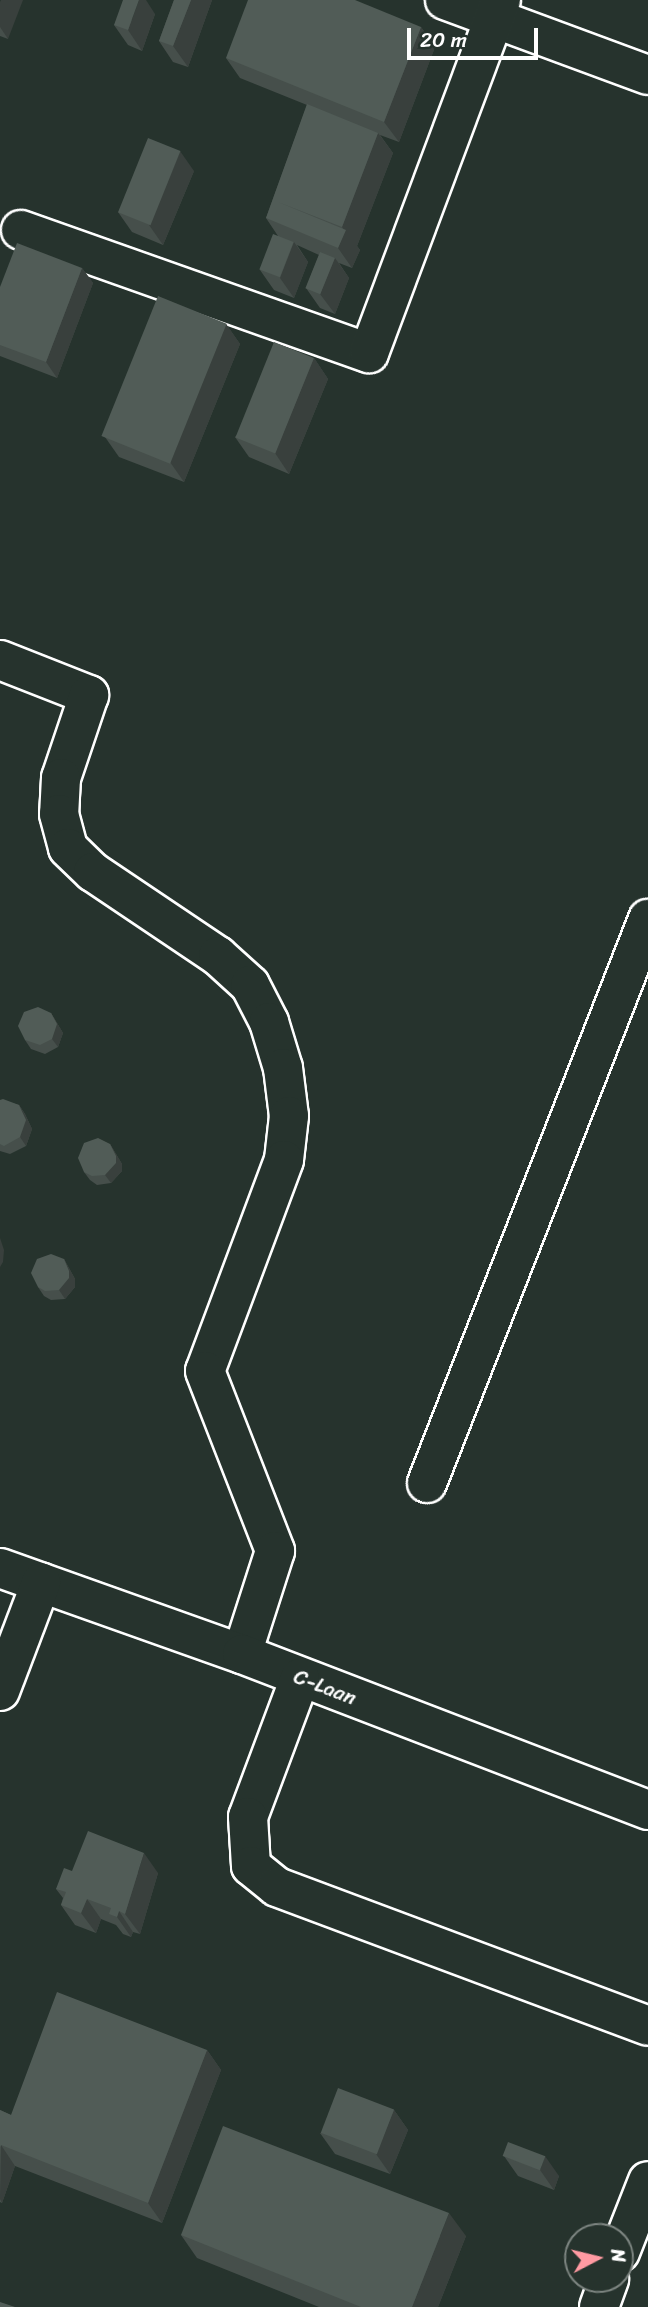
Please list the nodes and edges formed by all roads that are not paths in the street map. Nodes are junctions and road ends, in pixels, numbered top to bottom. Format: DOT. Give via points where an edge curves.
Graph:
graph roads {
  1 [pos="444,0"];
  2 [pos="497,9"];
  3 [pos="648,75"];
  4 [pos="21,230"];
  5 [pos="0,660"];
  6 [pos="648,919"];
  7 [pos="427,1483"];
  8 [pos="0,1568"];
  9 [pos="41,1583"];
  10 [pos="242,1654"];
  11 [pos="300,1678"];
  12 [pos="0,1691"];
  13 [pos="648,1810"];
  14 [pos="648,2026"];
  15 [pos="648,2180"];
  16 [pos="631,2223"];
  1 -- 2 [label="lane"];
  2 -- 3 [label="lane"];
  2 -- 4 [label="lane" via="369,353"];
  5 -- 10 [label="lane" via="89,695 61,778 58,814 68,848 93,872 218,956 250,985 269,1022 284,1068 289,1116 285,1160 205,1371 275,1551"];
  6 -- 7 [label="lane"];
  8 -- 9 [label="lane, C-Laan"];
  9 -- 10 [label="lane, C-Laan"];
  9 -- 12 [label="lane"];
  10 -- 11 [label="lane, C-Laan"];
  11 -- 13 [label="lane, C-Laan"];
  11 -- 14 [label="lane" via="248,1817 251,1866 277,1887"];
  15 -- 16 [label="lane"];
}
